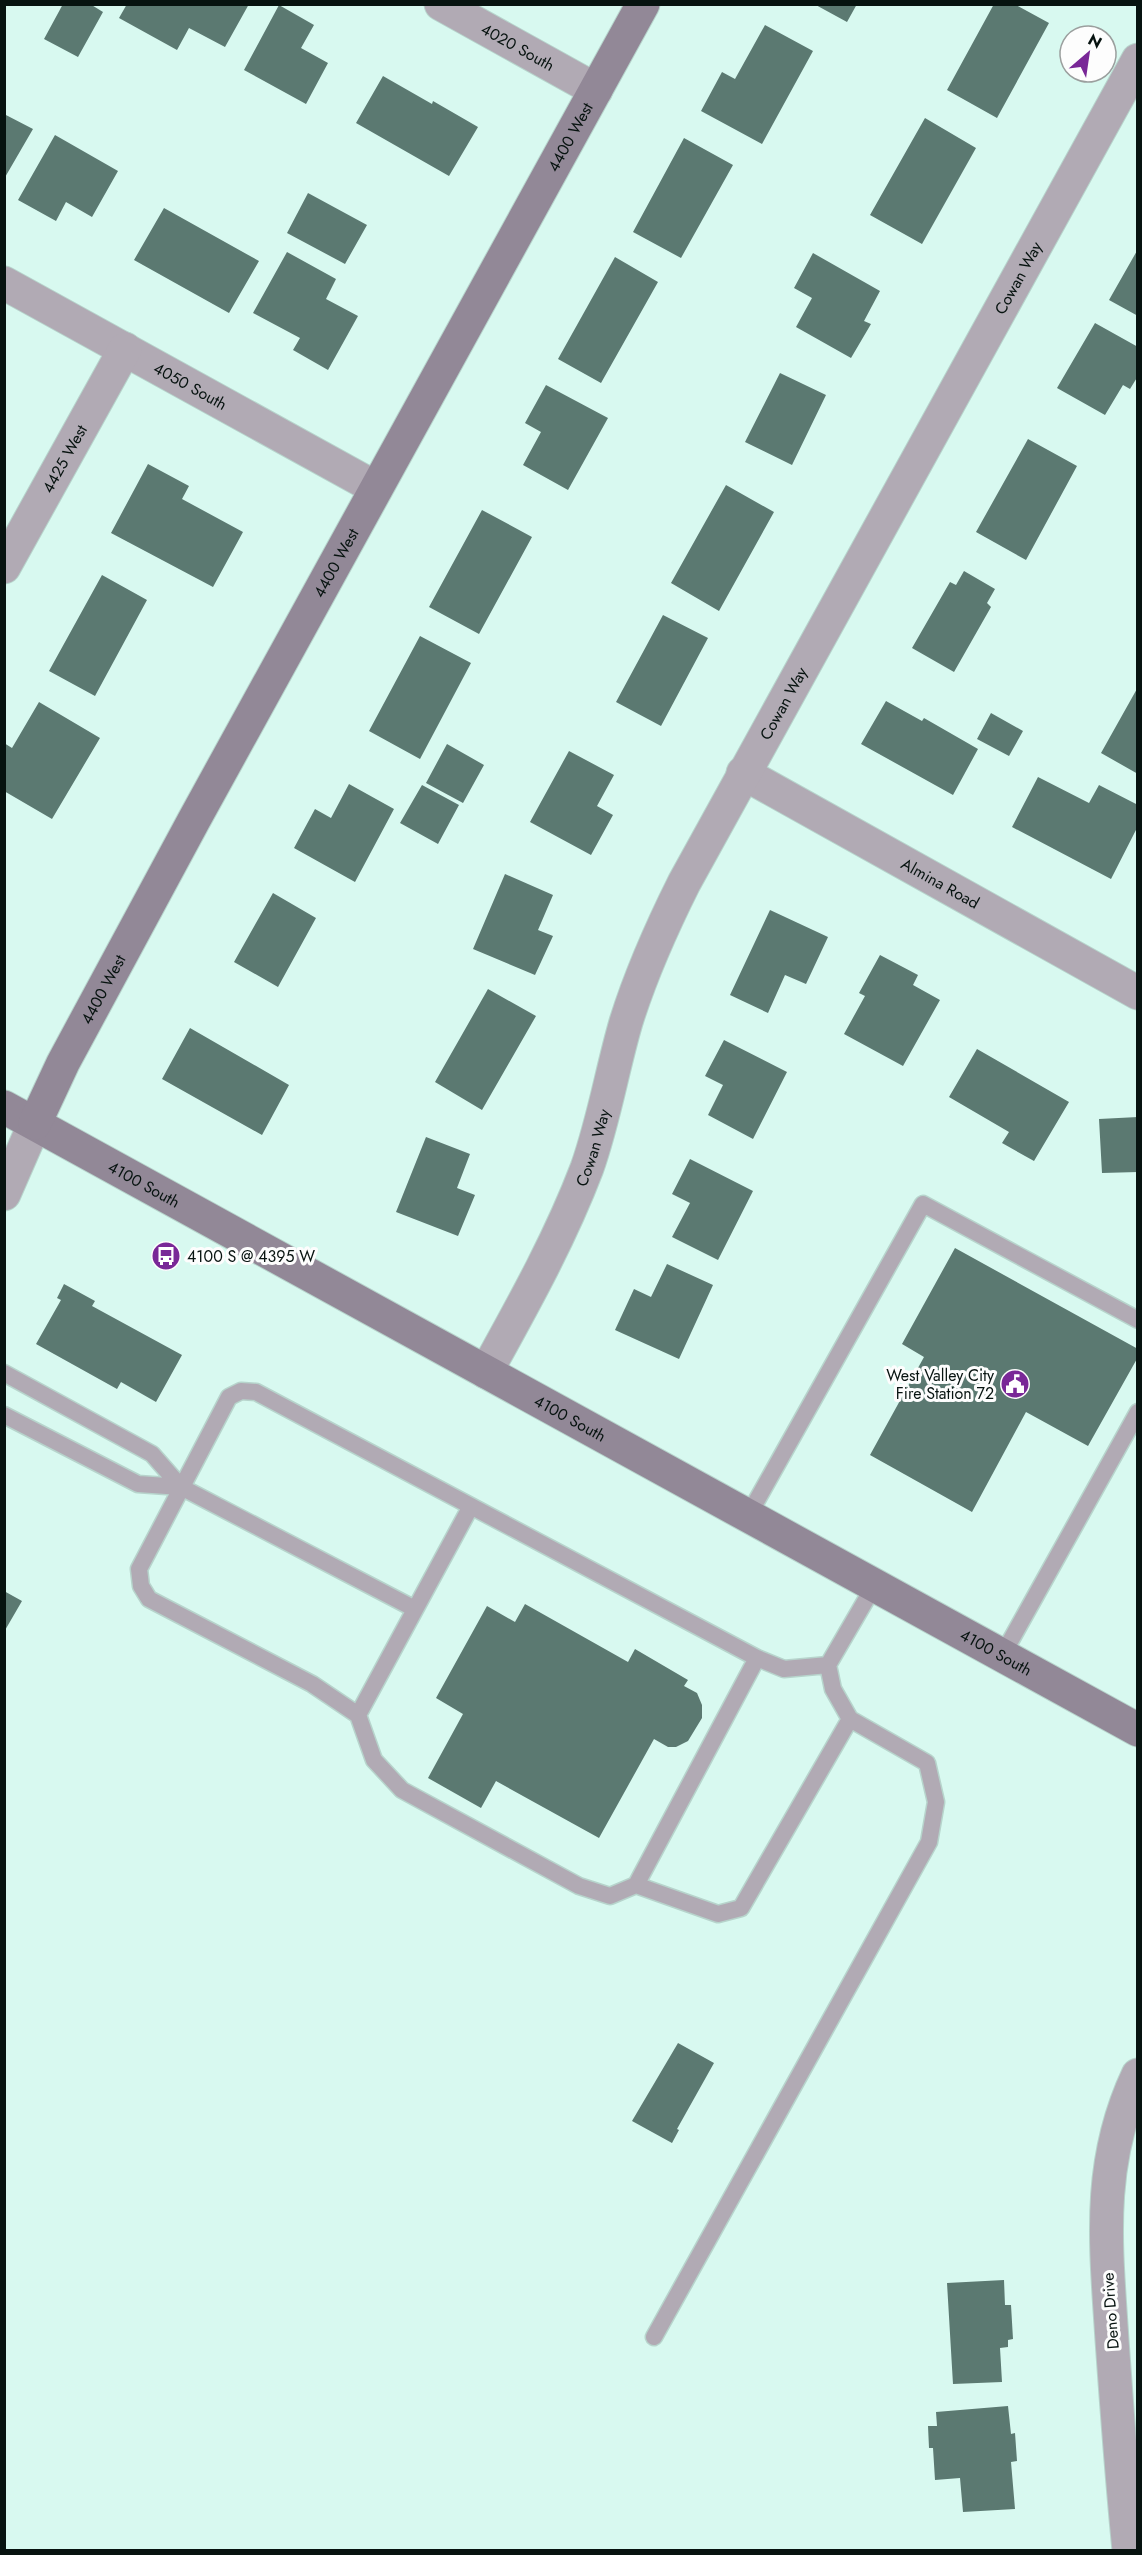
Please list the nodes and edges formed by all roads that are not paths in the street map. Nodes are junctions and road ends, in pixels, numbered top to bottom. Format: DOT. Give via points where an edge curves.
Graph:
graph roads {
  1 [pos="441,4"];
  2 [pos="643,4"];
  3 [pos="1137,60"];
  4 [pos="596,90"];
  5 [pos="4,283"];
  6 [pos="125,350"];
  7 [pos="376,488"];
  8 [pos="4,567"];
  9 [pos="743,773"];
  10 [pos="1137,993"];
  11 [pos="4,1107"];
  12 [pos="35,1123"];
  13 [pos="4,1194"];
  14 [pos="1137,1320"];
  15 [pos="486,1372"];
  16 [pos="4,1373"];
  17 [pos="1137,1412"];
  18 [pos="4,1415"];
  19 [pos="181,1487"];
  20 [pos="471,1506"];
  21 [pos="748,1516"];
  22 [pos="874,1586"];
  23 [pos="415,1610"];
  24 [pos="1002,1656"];
  25 [pos="757,1658"];
  26 [pos="828,1665"];
  27 [pos="358,1715"];
  28 [pos="850,1719"];
  29 [pos="1137,1730"];
  30 [pos="636,1885"];
  31 [pos="1137,2075"];
  32 [pos="654,2337"];
  33 [pos="1128,2437"];
  34 [pos="1129,2550"];
  1 -- 4 [label="street, 4020 South"];
  2 -- 4 [label="main road, 4400 West"];
  3 -- 9 [label="street, Cowan Way"];
  4 -- 7 [label="main road, 4400 West"];
  5 -- 6 [label="street, 4050 South"];
  6 -- 7 [label="street, 4050 South"];
  6 -- 8 [label="street, 4425 West"];
  7 -- 12 [label="main road, 4400 West" via="188,830"];
  9 -- 10 [label="street, Almina Road"];
  9 -- 15 [label="street, Cowan Way" via="655,945 626,1024 588,1165 569,1214"];
  11 -- 12 [label="main road, 4100 South"];
  12 -- 13 [label="street"];
  12 -- 15 [label="main road, 4100 South"];
  14 -- 21 [label="lane" via="923,1204"];
  15 -- 21 [label="main road, 4100 South"];
  16 -- 19 [label="lane" via="152,1454"];
  17 -- 24 [label="lane"];
  18 -- 19 [label="lane" via="138,1484"];
  19 -- 20 [label="lane" via="229,1397 249,1391"];
  19 -- 23 [label="lane"];
  19 -- 27 [label="lane" via="139,1569 141,1586 149,1599 312,1684"];
  20 -- 23 [label="lane"];
  20 -- 25 [label="lane"];
  21 -- 22 [label="main road, 4100 South"];
  22 -- 24 [label="main road, 4100 South"];
  22 -- 26 [label="lane"];
  23 -- 27 [label="lane"];
  24 -- 29 [label="main road, 4100 South"];
  25 -- 26 [label="lane" via="784,1669"];
  25 -- 30 [label="lane"];
  26 -- 28 [label="lane" via="833,1689"];
  27 -- 30 [label="lane" via="374,1760 402,1790 579,1886 610,1896"];
  28 -- 30 [label="lane" via="741,1908 718,1914"];
  28 -- 32 [label="lane" via="927,1763 936,1802 929,1842"];
  31 -- 33 [label="street, Deno Drive" via="1113,2147 1105,2226"];
  33 -- 34 [label="street, Deno Drive"];
}
